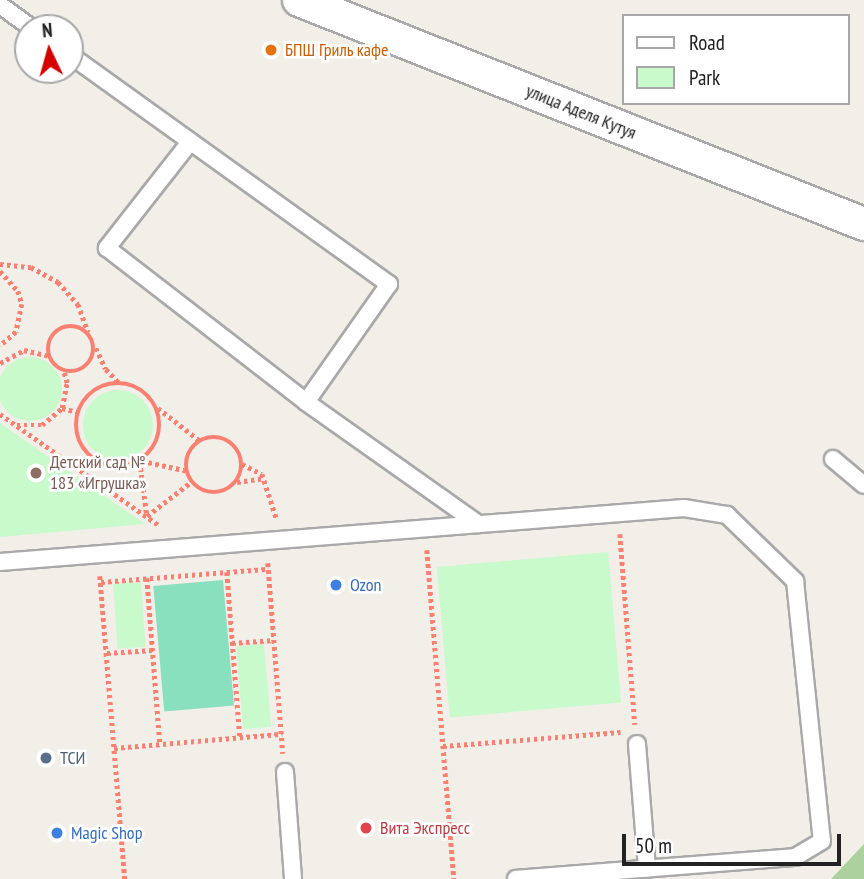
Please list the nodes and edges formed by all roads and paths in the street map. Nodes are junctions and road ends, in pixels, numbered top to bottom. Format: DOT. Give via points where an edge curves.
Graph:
graph roads {
  1 [pos="299,0"];
  2 [pos="84,65"];
  3 [pos="190,142"];
  4 [pos="864,224"];
  5 [pos="0,264"];
  6 [pos="0,271"];
  7 [pos="89,333"];
  8 [pos="94,344"];
  9 [pos="0,346"];
  10 [pos="49,356"];
  11 [pos="0,363"];
  12 [pos="63,370"];
  13 [pos="120,383"];
  14 [pos="306,402"];
  15 [pos="155,405"];
  16 [pos="62,408"];
  17 [pos="77,412"];
  18 [pos="1,414"];
  19 [pos="13,423"];
  20 [pos="199,440"];
  21 [pos="833,459"];
  22 [pos="140,461"];
  23 [pos="242,464"];
  24 [pos="186,471"];
  25 [pos="264,478"];
  26 [pos="191,482"];
  27 [pos="236,482"];
  28 [pos="864,485"];
  29 [pos="618,512"];
  30 [pos="147,516"];
  31 [pos="478,524"];
  32 [pos="426,528"];
  33 [pos="284,539"];
  34 [pos="266,541"];
  35 [pos="190,547"];
  36 [pos="99,554"];
  37 [pos="0,562"];
  38 [pos="268,569"];
  39 [pos="227,572"];
  40 [pos="146,578"];
  41 [pos="101,582"];
  42 [pos="274,640"];
  43 [pos="232,643"];
  44 [pos="152,650"];
  45 [pos="107,653"];
  46 [pos="282,734"];
  47 [pos="636,737"];
  48 [pos="240,738"];
  49 [pos="160,744"];
  50 [pos="443,746"];
  51 [pos="114,748"];
  52 [pos="285,772"];
  53 [pos="647,869"];
  54 [pos="698,872"];
  55 [pos="125,879"];
  56 [pos="293,879"];
  57 [pos="454,879"];
  58 [pos="516,879"];
  1 -- 4 [label="street, улица Аделя Кутуя"];
  2 -- 3 [label="lane"];
  3 -- 14 [label="lane" via="107,247"];
  3 -- 14 [label="lane" via="389,284"];
  5 -- 7 [label="path" via="31,267 58,282 78,304"];
  6 -- 9 [label="path" via="18,290 22,304 16,332"];
  7 -- 8 [label="path"];
  7 -- 10 [label="path" via="66,326 49,343"];
  8 -- 12 [label="path" via="86,367"];
  8 -- 13 [label="path" via="101,362"];
  10 -- 11 [label="path" via="24,350"];
  10 -- 12 [label="path"];
  12 -- 16 [label="path" via="66,396"];
  13 -- 15 [label="path" via="146,394"];
  13 -- 17 [label="path" via="93,390"];
  14 -- 31 [label="lane"];
  15 -- 20 [label="path"];
  15 -- 22 [label="path" via="160,430"];
  16 -- 17 [label="path"];
  16 -- 19 [label="path" via="43,425"];
  17 -- 22 [label="path" via="77,437 92,458 115,467"];
  18 -- 19 [label="path"];
  19 -- 30 [label="path"];
  20 -- 23 [label="path" via="222,437 239,452"];
  20 -- 24 [label="path" via="186,459"];
  21 -- 28 [label="lane"];
  22 -- 24 [label="path"];
  22 -- 30 [label="path"];
  23 -- 25 [label="path" via="256,468"];
  23 -- 27 [label="path"];
  24 -- 26 [label="path"];
  25 -- 27 [label="path"];
  25 -- 33 [label="path"];
  26 -- 27 [label="path" via="199,489 219,492"];
  26 -- 30 [label="path"];
  29 -- 31 [label="lane"];
  29 -- 47 [label="path"];
  29 -- 54 [label="lane" via="701,507 727,515 794,581 822,841 795,857"];
  30 -- 35 [label="path"];
  31 -- 32 [label="lane"];
  32 -- 33 [label="lane"];
  32 -- 50 [label="path"];
  33 -- 34 [label="lane"];
  34 -- 35 [label="lane"];
  34 -- 38 [label="path"];
  35 -- 36 [label="lane"];
  36 -- 37 [label="lane"];
  36 -- 41 [label="path"];
  38 -- 39 [label="path"];
  38 -- 42 [label="path"];
  39 -- 40 [label="path"];
  39 -- 43 [label="path"];
  40 -- 41 [label="path"];
  40 -- 44 [label="path"];
  41 -- 45 [label="path"];
  42 -- 43 [label="path"];
  42 -- 46 [label="path"];
  43 -- 48 [label="path"];
  44 -- 45 [label="path"];
  44 -- 49 [label="path"];
  45 -- 51 [label="path"];
  46 -- 48 [label="path"];
  46 -- 52 [label="path"];
  47 -- 50 [label="path"];
  47 -- 53 [label="lane"];
  48 -- 49 [label="path"];
  49 -- 51 [label="path"];
  50 -- 57 [label="path"];
  51 -- 55 [label="path"];
  52 -- 56 [label="lane"];
  53 -- 54 [label="lane"];
  53 -- 58 [label="lane"];
}
